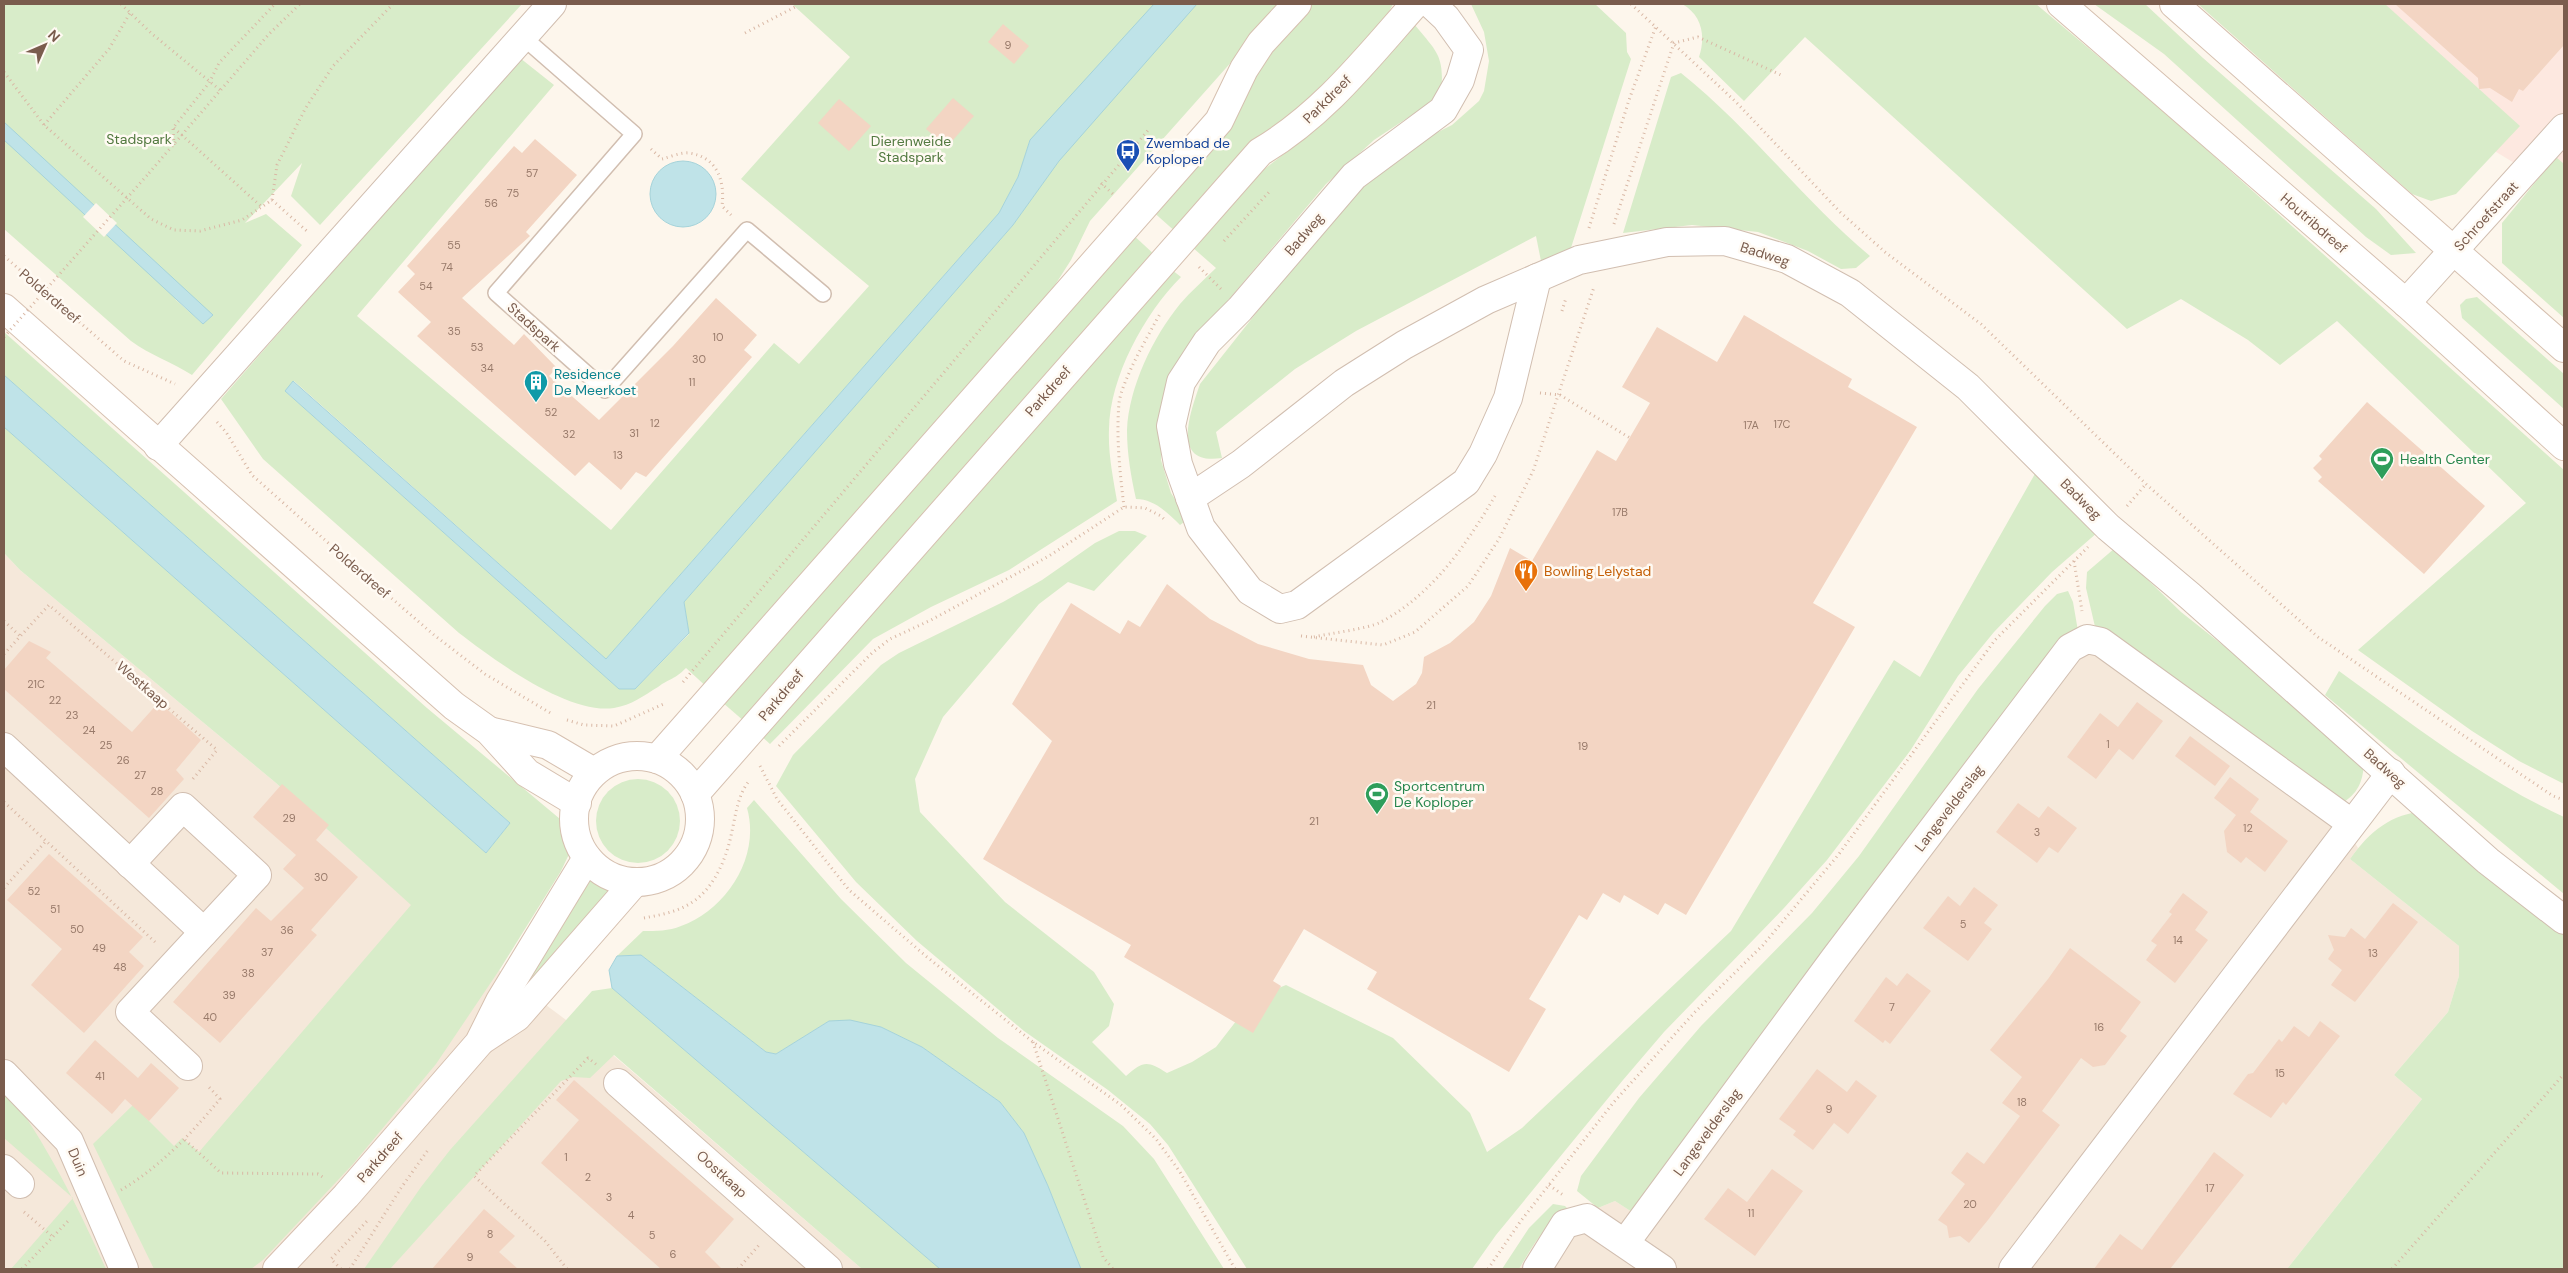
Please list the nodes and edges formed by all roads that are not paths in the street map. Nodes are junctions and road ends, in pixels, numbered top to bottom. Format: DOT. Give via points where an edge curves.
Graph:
graph roads {
  1 [pos="552,4"];
  2 [pos="1297,4"];
  3 [pos="1416,4"];
  4 [pos="1431,4"];
  5 [pos="2061,4"];
  6 [pos="2174,4"];
  7 [pos="523,37"];
  8 [pos="2564,128"];
  9 [pos="2454,251"];
  10 [pos="1537,278"];
  11 [pos="822,294"];
  12 [pos="2406,303"];
  13 [pos="4,308"];
  14 [pos="2564,348"];
  15 [pos="158,446"];
  16 [pos="2564,446"];
  17 [pos="1190,498"];
  18 [pos="489,731"];
  19 [pos="4,748"];
  20 [pos="657,759"];
  21 [pos="594,772"];
  22 [pos="2391,773"];
  23 [pos="695,794"];
  24 [pos="577,803"];
  25 [pos="2351,823"];
  26 [pos="587,858"];
  27 [pos="130,864"];
  28 [pos="634,882"];
  29 [pos="2564,920"];
  30 [pos="204,932"];
  31 [pos="479,1043"];
  32 [pos="188,1066"];
  33 [pos="4,1074"];
  34 [pos="618,1083"];
  35 [pos="1625,1243"];
  36 [pos="825,1268"];
  37 [pos="124,1269"];
  38 [pos="277,1269"];
  39 [pos="1537,1269"];
  40 [pos="1662,1269"];
  41 [pos="2013,1269"];
  1 -- 7 [label="street"];
  2 -- 20 [label="street" via="1244,69 1219,121"];
  3 -- 23 [label="street, Parkdreef" via="1325,104 1289,135 1260,152"];
  4 -- 17 [label="street, Badweg" via="1446,18 1469,50 1460,80 1443,110 1354,176 1240,309 1207,342 1181,382 1171,426 1178,464"];
  5 -- 12 [label="street, Houtribdreef"];
  6 -- 9 [label="street"];
  7 -- 11 [label="lane, Stadspark" via="634,134 496,293 605,390 746,230"];
  7 -- 15 [label="street"];
  8 -- 9 [label="street, Schroefstraat"];
  9 -- 12 [label="street, Schroefstraat"];
  9 -- 14 [label="street"];
  10 -- 17 [label="street, Badweg" via="1486,300 1404,345 1344,383 1241,464"];
  10 -- 17 [label="street, Badweg" via="1508,398 1483,454 1466,482 1297,605 1280,609 1250,591 1201,528"];
  10 -- 22 [label="street, Badweg" via="1578,260 1667,242 1725,241 1787,258 1850,293 1968,387 2108,527"];
  12 -- 16 [label="street, Houtribdreef"];
  13 -- 15 [label="street"];
  15 -- 18 [label="street" via="454,706"];
  18 -- 21 [label="street" via="548,745"];
  18 -- 24 [label="street" via="527,774"];
  19 -- 27 [label="street"];
  20 -- 21 [label="street" via="635,756 613,760"];
  20 -- 23 [label="street" via="680,772"];
  21 -- 24 [label="street" via="581,790"];
  22 -- 25 [label="street"];
  22 -- 29 [label="street, Badweg" via="2488,861"];
  23 -- 28 [label="street" via="700,815 698,836 689,856 674,871 655,880"];
  24 -- 26 [label="street" via="574,813 576,836"];
  25 -- 35 [label="street, Langevelderslag" via="2101,642 2087,639 2070,648 1835,958"];
  25 -- 41 [label="street"];
  26 -- 28 [label="street" via="616,879"];
  26 -- 31 [label="street, Parkdreef" via="500,1001"];
  27 -- 30 [label="street"];
  27 -- 30 [label="street" via="183,806 257,875"];
  28 -- 31 [label="street, Parkdreef" via="517,1017"];
  30 -- 32 [label="street" via="130,1012"];
  31 -- 38 [label="street, Parkdreef" via="346,1196"];
  33 -- 37 [label="street, Duin" via="70,1141"];
  34 -- 36 [label="street, Oostkaap"];
  35 -- 39 [label="street" via="1587,1218 1565,1224"];
  35 -- 40 [label="street"];
}
